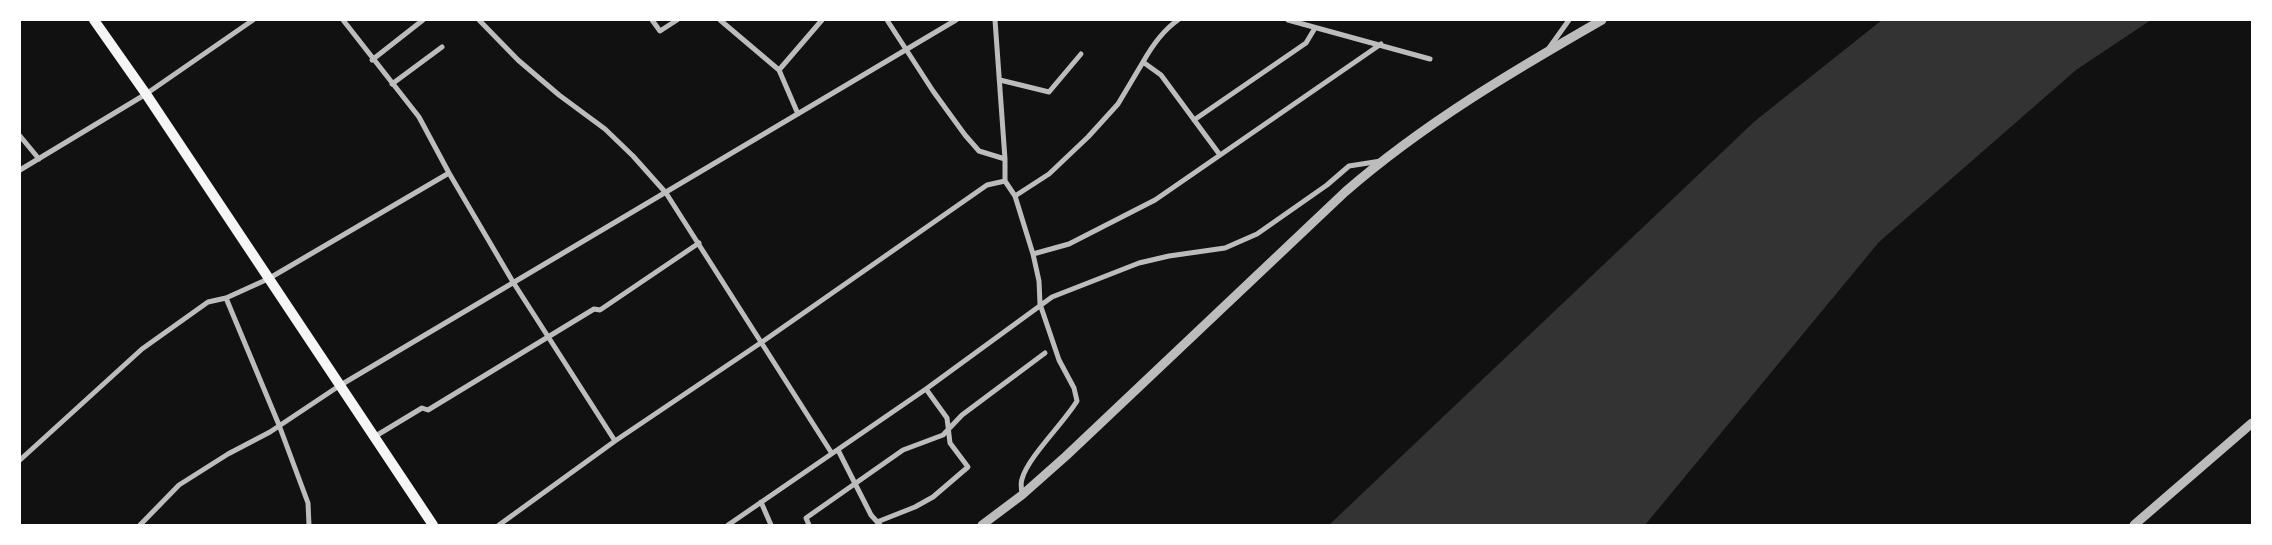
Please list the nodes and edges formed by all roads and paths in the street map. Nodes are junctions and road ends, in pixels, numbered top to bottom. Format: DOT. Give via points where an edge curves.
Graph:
graph roads {
  1 [pos="94,20"];
  2 [pos="253,20"];
  3 [pos="343,20"];
  4 [pos="423,20"];
  5 [pos="479,20"];
  6 [pos="652,20"];
  7 [pos="678,20"];
  8 [pos="720,20"];
  9 [pos="822,20"];
  10 [pos="887,20"];
  11 [pos="956,20"];
  12 [pos="996,20"];
  13 [pos="1178,20"];
  14 [pos="1288,20"];
  15 [pos="1569,20"];
  16 [pos="1602,20"];
  17 [pos="1314,28"];
  18 [pos="1380,44"];
  19 [pos="442,47"];
  20 [pos="906,50"];
  21 [pos="1547,52"];
  22 [pos="1081,54"];
  23 [pos="1430,59"];
  24 [pos="372,60"];
  25 [pos="1143,62"];
  26 [pos="779,70"];
  27 [pos="1000,80"];
  28 [pos="392,84"];
  29 [pos="146,94"];
  30 [pos="798,114"];
  31 [pos="1194,120"];
  32 [pos="20,136"];
  33 [pos="1220,155"];
  34 [pos="40,158"];
  35 [pos="1005,159"];
  36 [pos="1382,161"];
  37 [pos="20,170"];
  38 [pos="449,173"];
  39 [pos="1005,181"];
  40 [pos="666,193"];
  41 [pos="1015,196"];
  42 [pos="699,243"];
  43 [pos="1033,254"];
  44 [pos="268,279"];
  45 [pos="514,282"];
  46 [pos="226,298"];
  47 [pos="1040,304"];
  48 [pos="549,337"];
  49 [pos="762,342"];
  50 [pos="1044,353"];
  51 [pos="339,386"];
  52 [pos="926,389"];
  53 [pos="2252,423"];
  54 [pos="279,425"];
  55 [pos="949,429"];
  56 [pos="373,437"];
  57 [pos="616,441"];
  58 [pos="838,450"];
  59 [pos="831,452"];
  60 [pos="20,460"];
  61 [pos="855,482"];
  62 [pos="1022,495"];
  63 [pos="761,502"];
  64 [pos="879,524"];
  65 [pos="140,525"];
  66 [pos="308,525"];
  67 [pos="432,525"];
  68 [pos="499,525"];
  69 [pos="728,525"];
  70 [pos="771,525"];
  71 [pos="809,525"];
  72 [pos="982,525"];
  73 [pos="2134,525"];
  1 -- 29 [label="main road"];
  2 -- 29 [label="street"];
  3 -- 24 [label="street"];
  4 -- 24 [label="street"];
  5 -- 40 [label="street" via="518,60 605,129"];
  6 -- 7 [label="street" via="660,32"];
  8 -- 26 [label="street"];
  9 -- 26 [label="street"];
  10 -- 20 [label="street"];
  11 -- 20 [label="street"];
  12 -- 27 [label="street"];
  13 -- 25 [label="street" via="1168,27"];
  14 -- 17 [label="street"];
  15 -- 21 [label="street"];
  16 -- 21 [label="street"];
  17 -- 18 [label="street"];
  17 -- 31 [label="street" via="1306,43"];
  18 -- 23 [label="street"];
  18 -- 33 [label="street"];
  19 -- 28 [label="street"];
  20 -- 30 [label="street"];
  20 -- 35 [label="street" via="979,151"];
  21 -- 36 [label="street"];
  22 -- 27 [label="street" via="1049,92"];
  24 -- 28 [label="street"];
  25 -- 31 [label="street" via="1161,75"];
  25 -- 41 [label="street" via="1118,104 1088,137 1049,174"];
  26 -- 30 [label="street"];
  27 -- 35 [label="street"];
  28 -- 38 [label="street" via="419,117"];
  29 -- 34 [label="street"];
  29 -- 44 [label="main road"];
  30 -- 40 [label="street"];
  31 -- 33 [label="street"];
  32 -- 34 [label="street"];
  33 -- 43 [label="street" via="1155,200 1069,244"];
  34 -- 37 [label="street"];
  35 -- 39 [label="street"];
  36 -- 47 [label="street" via="1349,166 1257,234 1225,248 1139,263"];
  36 -- 62 [label="street"];
  38 -- 44 [label="street"];
  38 -- 45 [label="street"];
  39 -- 41 [label="street"];
  39 -- 49 [label="street" via="987,185"];
  40 -- 42 [label="street"];
  40 -- 45 [label="street"];
  41 -- 43 [label="street"];
  42 -- 48 [label="street" via="607,306 594,309"];
  42 -- 49 [label="street"];
  43 -- 47 [label="street"];
  44 -- 46 [label="street"];
  44 -- 51 [label="main road"];
  45 -- 48 [label="street"];
  45 -- 51 [label="street"];
  46 -- 54 [label="street"];
  46 -- 60 [label="street" via="208,302 142,348"];
  47 -- 52 [label="street"];
  47 -- 62 [label="street" via="1077,401 1027,466 1021,481"];
  48 -- 56 [label="street" via="428,410 422,408"];
  48 -- 57 [label="street"];
  49 -- 57 [label="street"];
  49 -- 59 [label="street"];
  50 -- 55 [label="street" via="962,415"];
  51 -- 54 [label="street"];
  51 -- 56 [label="main road"];
  52 -- 55 [label="street" via="947,418"];
  52 -- 58 [label="street"];
  53 -- 73 [label="street"];
  54 -- 65 [label="street" via="179,485"];
  54 -- 66 [label="street" via="308,503"];
  55 -- 61 [label="street" via="943,435 904,450"];
  55 -- 64 [label="street" via="950,442 968,467 934,497"];
  56 -- 67 [label="main road"];
  57 -- 68 [label="street"];
  58 -- 59 [label="street"];
  58 -- 61 [label="street"];
  59 -- 63 [label="street"];
  61 -- 64 [label="street"];
  61 -- 71 [label="street" via="806,518"];
  62 -- 72 [label="street"];
  63 -- 69 [label="street"];
  63 -- 70 [label="street"];
}
